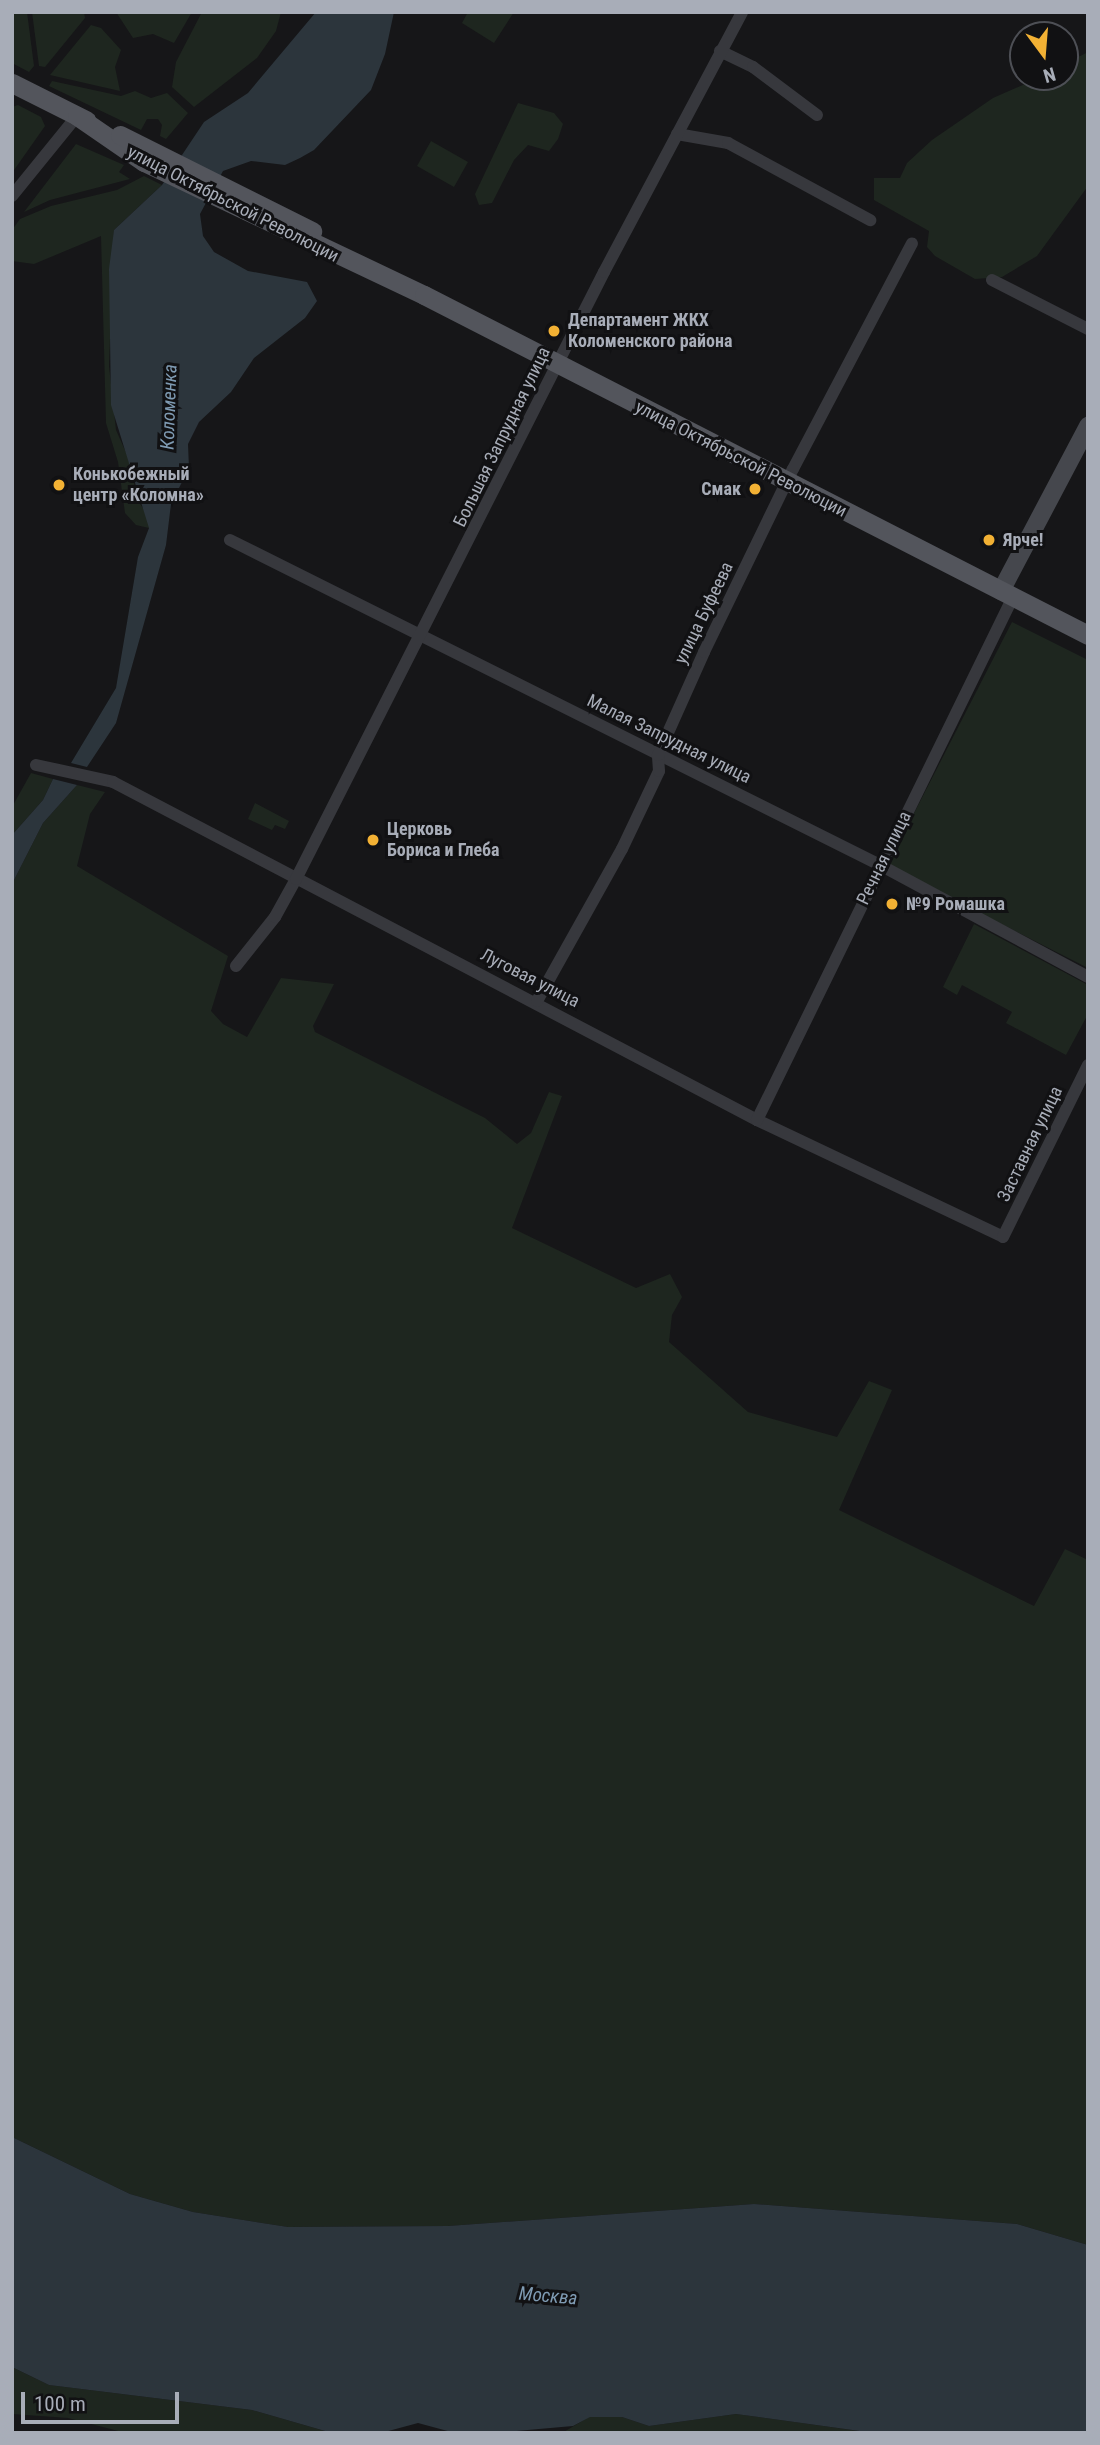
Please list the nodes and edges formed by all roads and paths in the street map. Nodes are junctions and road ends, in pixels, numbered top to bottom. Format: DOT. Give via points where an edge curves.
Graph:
graph roads {
  1 [pos="741,12"];
  2 [pos="720,51"];
  3 [pos="12,83"];
  4 [pos="817,115"];
  5 [pos="77,116"];
  6 [pos="677,134"];
  7 [pos="26,183"];
  8 [pos="12,196"];
  9 [pos="12,204"];
  10 [pos="870,220"];
  11 [pos="912,243"];
  12 [pos="992,280"];
  13 [pos="1088,329"];
  14 [pos="556,364"];
  15 [pos="1088,426"];
  16 [pos="787,482"];
  17 [pos="230,540"];
  18 [pos="1007,594"];
  19 [pos="1088,635"];
  20 [pos="420,636"];
  21 [pos="658,755"];
  22 [pos="36,765"];
  23 [pos="880,865"];
  24 [pos="296,879"];
  25 [pos="236,966"];
  26 [pos="1088,977"];
  27 [pos="537,1001"];
  28 [pos="1088,1065"];
  29 [pos="757,1119"];
  30 [pos="1003,1237"];
  1 -- 2 [label="street, Большая Запрудная улица"];
  2 -- 4 [label="street" via="753,67"];
  2 -- 6 [label="street, Большая Запрудная улица"];
  3 -- 5 [label="main road, улица Октябрьской Революции"];
  5 -- 7 [label="street"];
  5 -- 14 [label="main road, улица Октябрьской Революции"];
  6 -- 10 [label="street" via="728,143"];
  6 -- 14 [label="street, Большая Запрудная улица"];
  7 -- 8 [label="street"];
  7 -- 9 [label="street"];
  11 -- 16 [label="street, улица Буфеева"];
  12 -- 13 [label="street"];
  14 -- 16 [label="main road, улица Октябрьской Революции"];
  14 -- 20 [label="street, Большая Запрудная улица"];
  15 -- 18 [label="street, Речная улица"];
  16 -- 18 [label="main road, улица Октябрьской Революции"];
  16 -- 21 [label="street, улица Буфеева"];
  17 -- 20 [label="street, Малая Запрудная улица"];
  18 -- 19 [label="main road, улица Октябрьской Революции"];
  18 -- 23 [label="street, Речная улица"];
  20 -- 21 [label="street, Малая Запрудная улица"];
  20 -- 24 [label="street, Большая Запрудная улица"];
  21 -- 23 [label="street, Малая Запрудная улица"];
  21 -- 27 [label="street, улица Буфеева" via="659,771 622,849"];
  22 -- 24 [label="street, Луговая улица" via="113,782"];
  23 -- 26 [label="street, Малая Запрудная улица"];
  23 -- 29 [label="street, Речная улица"];
  24 -- 25 [label="street, Большая Запрудная улица" via="275,917"];
  24 -- 27 [label="street, Луговая улица"];
  27 -- 29 [label="street, Луговая улица"];
  28 -- 30 [label="street, Заставная улица"];
  29 -- 30 [label="street, Луговая улица"];
}
